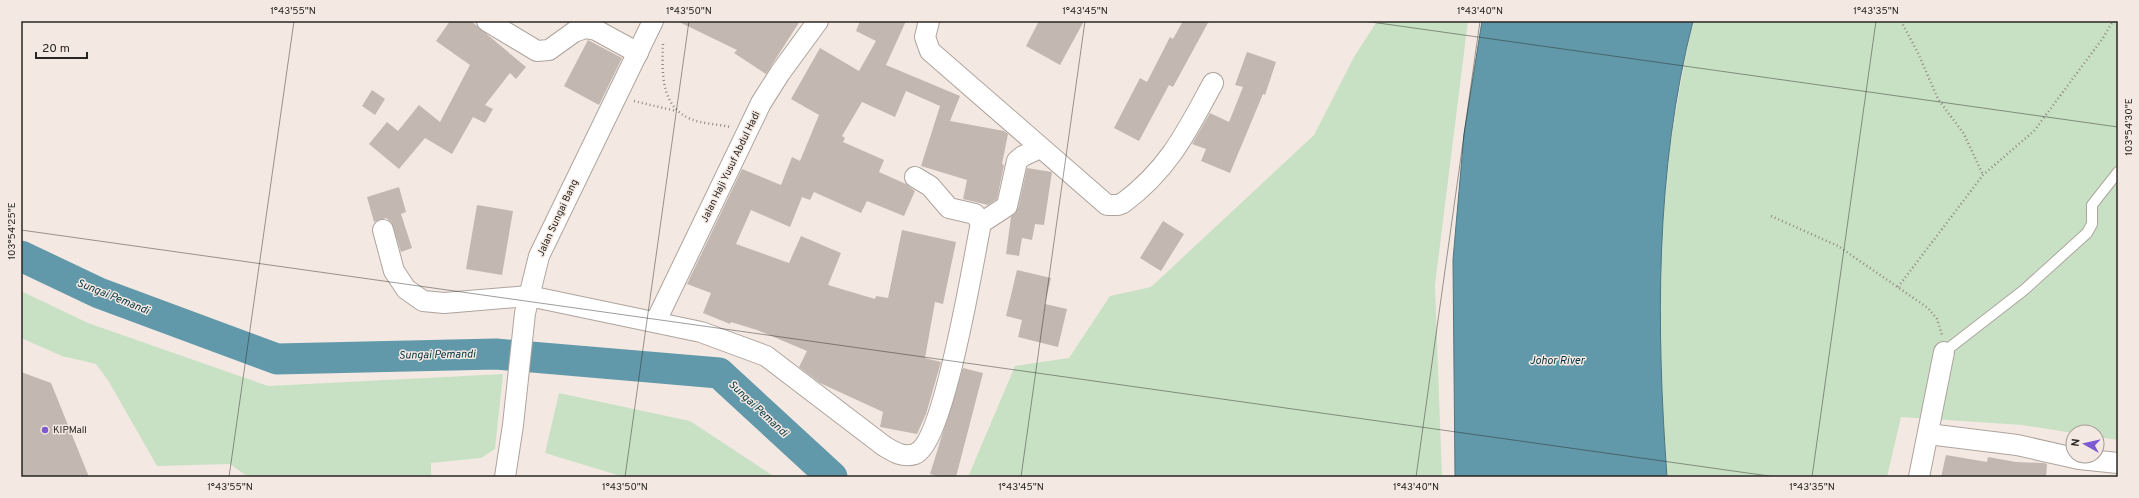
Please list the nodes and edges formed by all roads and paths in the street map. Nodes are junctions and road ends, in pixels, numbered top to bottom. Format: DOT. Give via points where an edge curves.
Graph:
graph roads {
  1 [pos="488,21"];
  2 [pos="818,21"];
  3 [pos="929,21"];
  4 [pos="1901,21"];
  5 [pos="2113,21"];
  6 [pos="658,29"];
  7 [pos="638,53"];
  8 [pos="1213,83"];
  9 [pos="616,97"];
  10 [pos="676,111"];
  11 [pos="748,130"];
  12 [pos="1040,148"];
  13 [pos="2118,172"];
  14 [pos="1983,175"];
  15 [pos="915,177"];
  16 [pos="1771,216"];
  17 [pos="980,223"];
  18 [pos="383,230"];
  19 [pos="1898,287"];
  20 [pos="527,304"];
  21 [pos="656,321"];
  22 [pos="1944,352"];
  23 [pos="1928,434"];
  24 [pos="2118,463"];
  25 [pos="505,477"];
  26 [pos="1919,477"];
  1 -- 7 [label="street" via="537,50 549,50 574,32 585,28 596,30"];
  2 -- 11 [label="street, Jalan Haji Yusuf Abdul Hadi" via="780,73"];
  3 -- 12 [label="street" via="925,37 930,51"];
  4 -- 14 [label="path" via="1938,99 1964,134"];
  5 -- 14 [label="path" via="2034,131"];
  6 -- 7 [label="street, Jalan Sungai Bang"];
  6 -- 10 [label="path" via="666,94"];
  7 -- 9 [label="street, Jalan Sungai Bang"];
  8 -- 12 [label="street" via="1179,145 1157,174 1139,191 1118,205 1101,202"];
  9 -- 10 [label="path"];
  9 -- 20 [label="street, Jalan Sungai Bang" via="539,256"];
  10 -- 11 [label="path" via="691,119"];
  11 -- 21 [label="street, Jalan Haji Yusuf Abdul Hadi"];
  12 -- 17 [label="street" via="1017,161 1007,206"];
  13 -- 22 [label="lane" via="2092,205 2092,224 2087,233 2024,290"];
  14 -- 19 [label="path"];
  15 -- 17 [label="street" via="930,186 949,208 975,214"];
  16 -- 19 [label="path" via="1838,246"];
  17 -- 21 [label="street" via="947,389 926,443 916,453 903,456 884,446 766,356 702,332"];
  18 -- 20 [label="street" via="394,272 406,289 423,300 444,303"];
  19 -- 22 [label="path" via="1928,308 1937,319"];
  20 -- 21 [label="street"];
  20 -- 25 [label="street, Jalan Sungai Bang"];
  22 -- 23 [label="street"];
  23 -- 24 [label="street" via="2017,445 2079,459"];
  23 -- 26 [label="street"];
}
